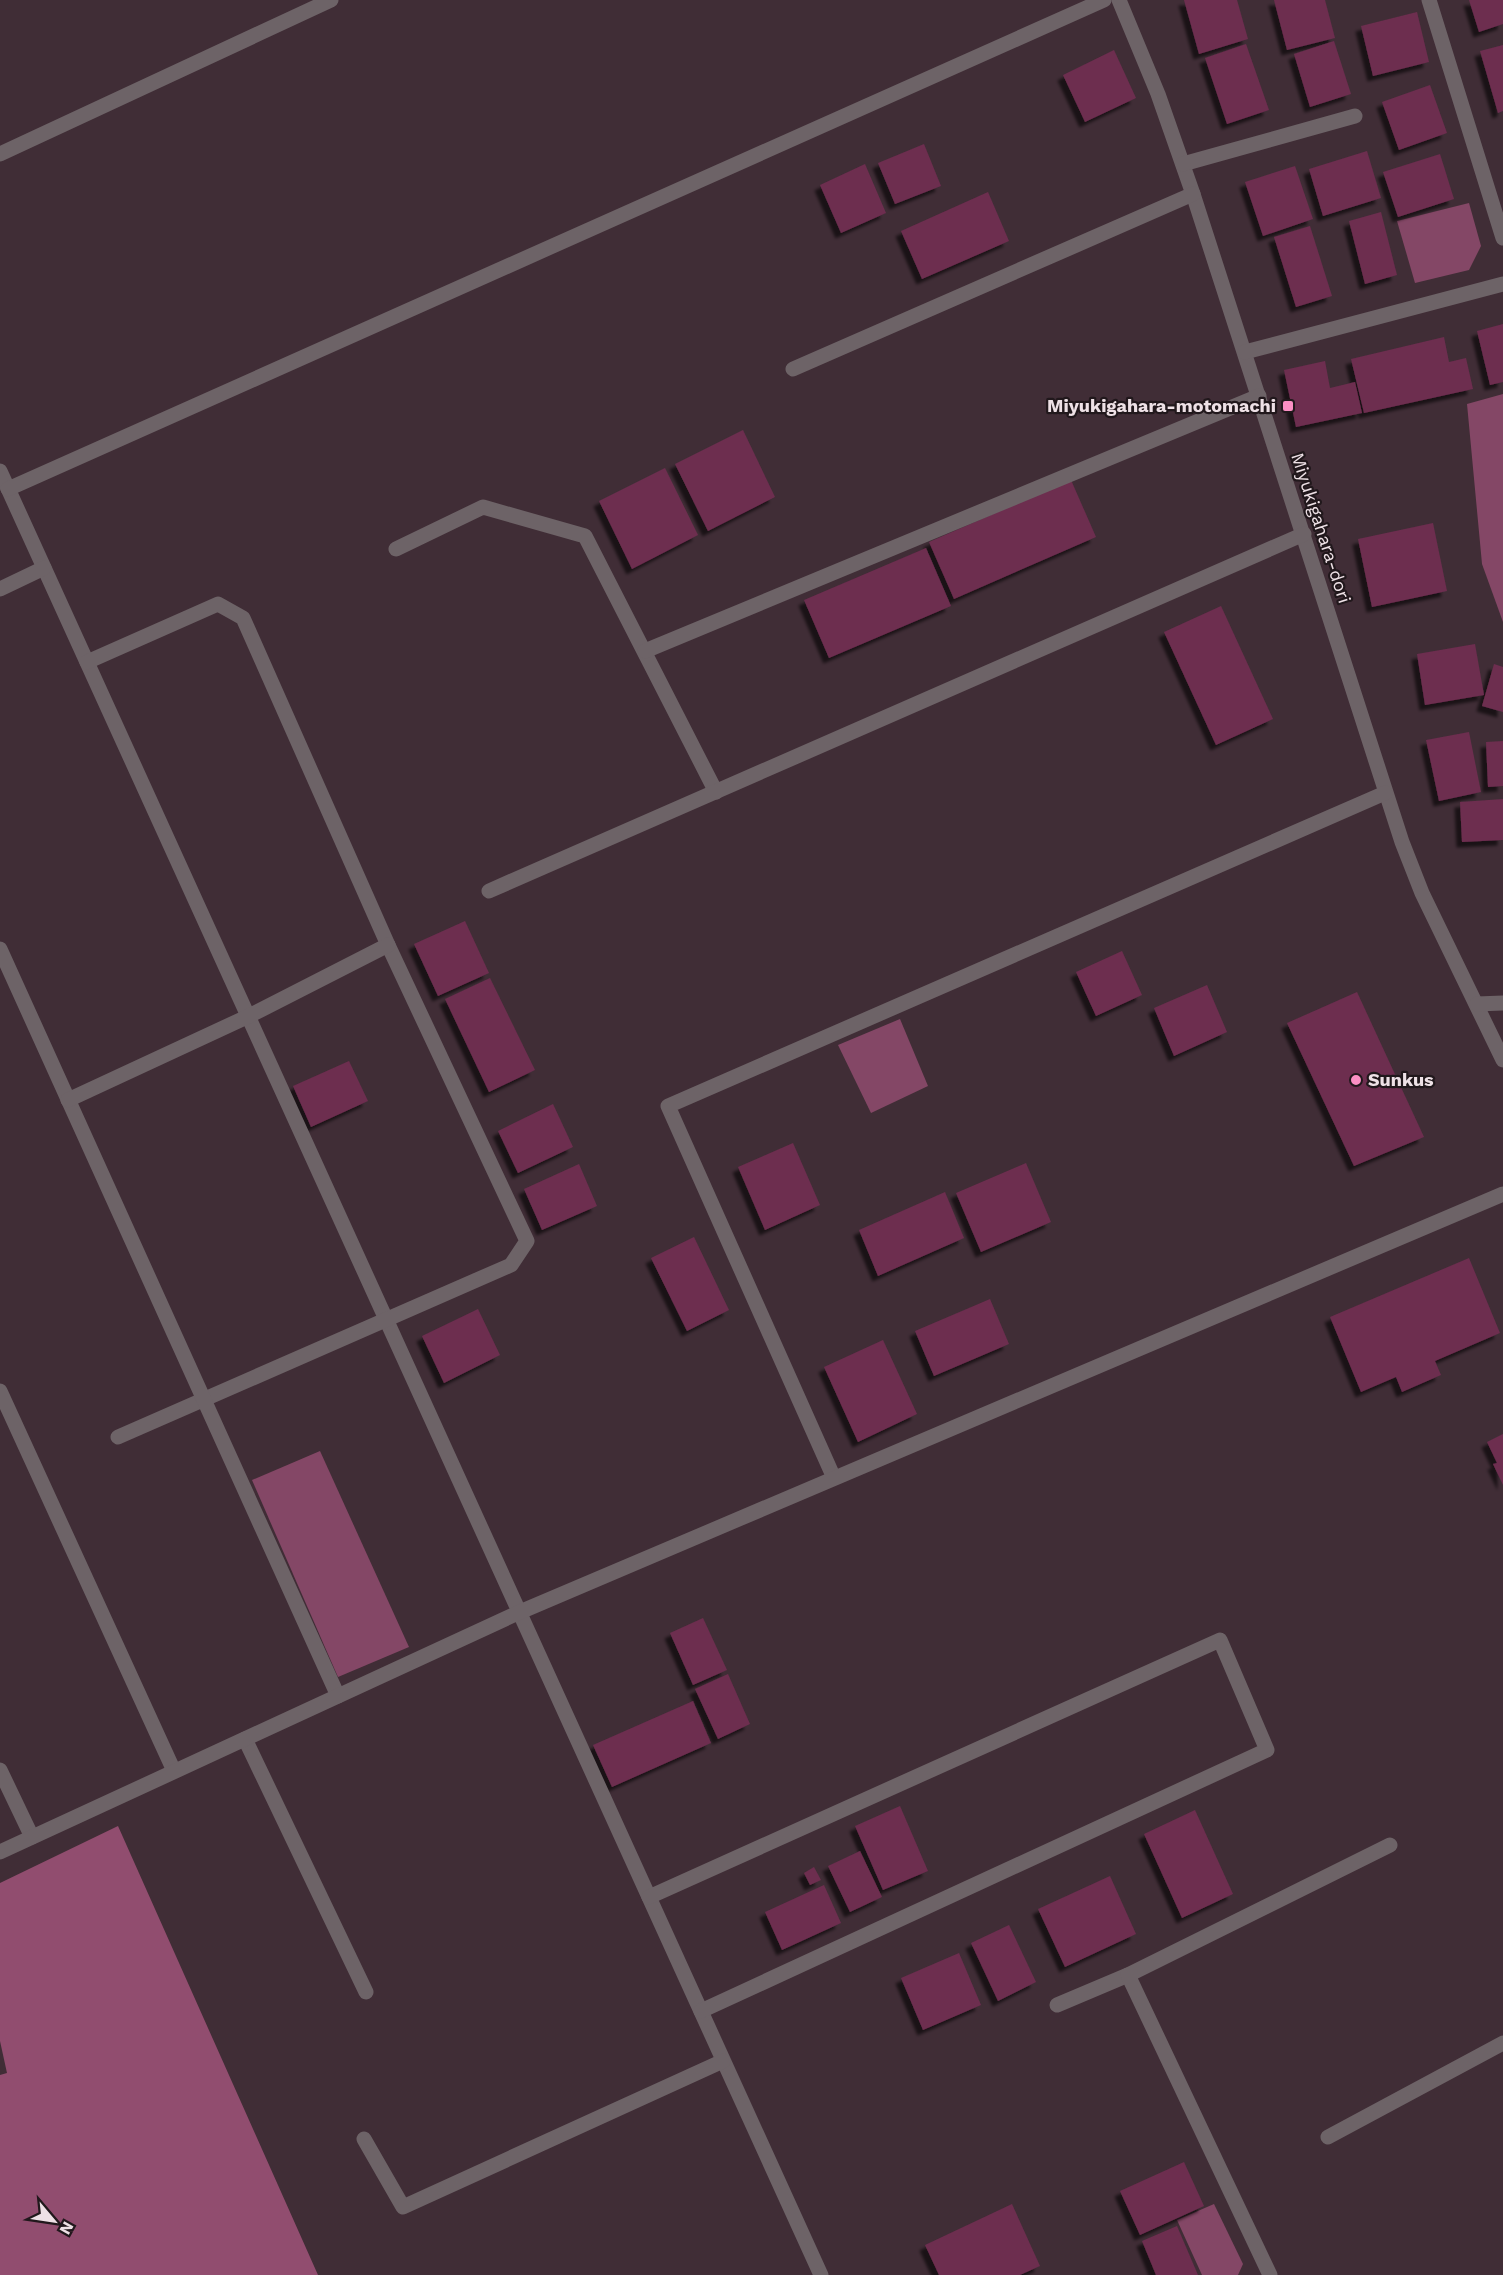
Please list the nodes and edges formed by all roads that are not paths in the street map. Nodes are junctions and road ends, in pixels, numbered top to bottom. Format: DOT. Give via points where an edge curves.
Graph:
graph roads {
  1 [pos="332,0"];
  2 [pos="1104,0"];
  3 [pos="1119,0"];
  4 [pos="1429,0"];
  5 [pos="1354,116"];
  6 [pos="0,154"];
  7 [pos="1183,164"];
  8 [pos="1193,194"];
  9 [pos="1503,238"];
  10 [pos="1503,284"];
  11 [pos="1245,352"];
  12 [pos="793,369"];
  13 [pos="1259,396"];
  14 [pos="0,471"];
  15 [pos="8,489"];
  16 [pos="1304,534"];
  17 [pos="396,549"];
  18 [pos="44,568"];
  19 [pos="0,589"];
  20 [pos="645,651"];
  21 [pos="87,662"];
  22 [pos="716,792"];
  23 [pos="1385,793"];
  24 [pos="489,891"];
  25 [pos="388,945"];
  26 [pos="0,950"];
  27 [pos="1503,1003"];
  28 [pos="1477,1004"];
  29 [pos="249,1016"];
  30 [pos="1503,1060"];
  31 [pos="68,1100"];
  32 [pos="1503,1194"];
  33 [pos="387,1320"];
  34 [pos="0,1390"];
  35 [pos="203,1398"];
  36 [pos="118,1437"];
  37 [pos="834,1478"];
  38 [pos="520,1612"];
  39 [pos="338,1696"];
  40 [pos="245,1739"];
  41 [pos="0,1770"];
  42 [pos="174,1771"];
  43 [pos="32,1837"];
  44 [pos="1390,1845"];
  45 [pos="0,1852"];
  46 [pos="650,1897"];
  47 [pos="1128,1975"];
  48 [pos="366,1992"];
  49 [pos="1057,2006"];
  50 [pos="701,2011"];
  51 [pos="1503,2043"];
  52 [pos="723,2061"];
  53 [pos="1328,2137"];
  54 [pos="364,2139"];
  55 [pos="820,2275"];
  56 [pos="1270,2275"];
  1 -- 6 [label="street"];
  2 -- 15 [label="street"];
  3 -- 7 [label="street, Miyukigahara-dori"];
  4 -- 9 [label="street"];
  5 -- 7 [label="street"];
  7 -- 8 [label="street, Miyukigahara-dori"];
  8 -- 11 [label="street, Miyukigahara-dori"];
  8 -- 12 [label="street"];
  10 -- 11 [label="street"];
  11 -- 13 [label="street, Miyukigahara-dori"];
  13 -- 16 [label="street, Miyukigahara-dori"];
  13 -- 20 [label="street"];
  14 -- 15 [label="street"];
  15 -- 18 [label="street"];
  16 -- 22 [label="street"];
  16 -- 23 [label="street, Miyukigahara-dori"];
  17 -- 20 [label="street" via="483,507 585,536"];
  18 -- 19 [label="street"];
  18 -- 21 [label="street"];
  20 -- 22 [label="street"];
  21 -- 25 [label="street" via="218,604 243,618"];
  21 -- 29 [label="street"];
  22 -- 24 [label="street"];
  23 -- 28 [label="street, Miyukigahara-dori" via="1422,893"];
  23 -- 37 [label="street" via="668,1106"];
  25 -- 29 [label="street"];
  25 -- 33 [label="street" via="527,1241 511,1265"];
  26 -- 31 [label="street"];
  27 -- 28 [label="street"];
  28 -- 30 [label="street, Miyukigahara-dori"];
  29 -- 31 [label="street"];
  29 -- 33 [label="street"];
  31 -- 35 [label="street"];
  32 -- 37 [label="street"];
  33 -- 35 [label="street"];
  33 -- 38 [label="street"];
  34 -- 42 [label="street"];
  35 -- 36 [label="street"];
  35 -- 39 [label="street"];
  37 -- 38 [label="street"];
  38 -- 39 [label="street"];
  38 -- 46 [label="street"];
  39 -- 40 [label="street"];
  40 -- 42 [label="street"];
  40 -- 48 [label="street"];
  41 -- 43 [label="street"];
  42 -- 43 [label="street"];
  43 -- 45 [label="street"];
  44 -- 47 [label="street"];
  46 -- 50 [label="street"];
  46 -- 50 [label="street" via="1220,1640 1267,1750"];
  47 -- 49 [label="street"];
  47 -- 56 [label="street"];
  50 -- 52 [label="street"];
  51 -- 53 [label="street"];
  52 -- 54 [label="street" via="403,2207"];
  52 -- 55 [label="street"];
}
